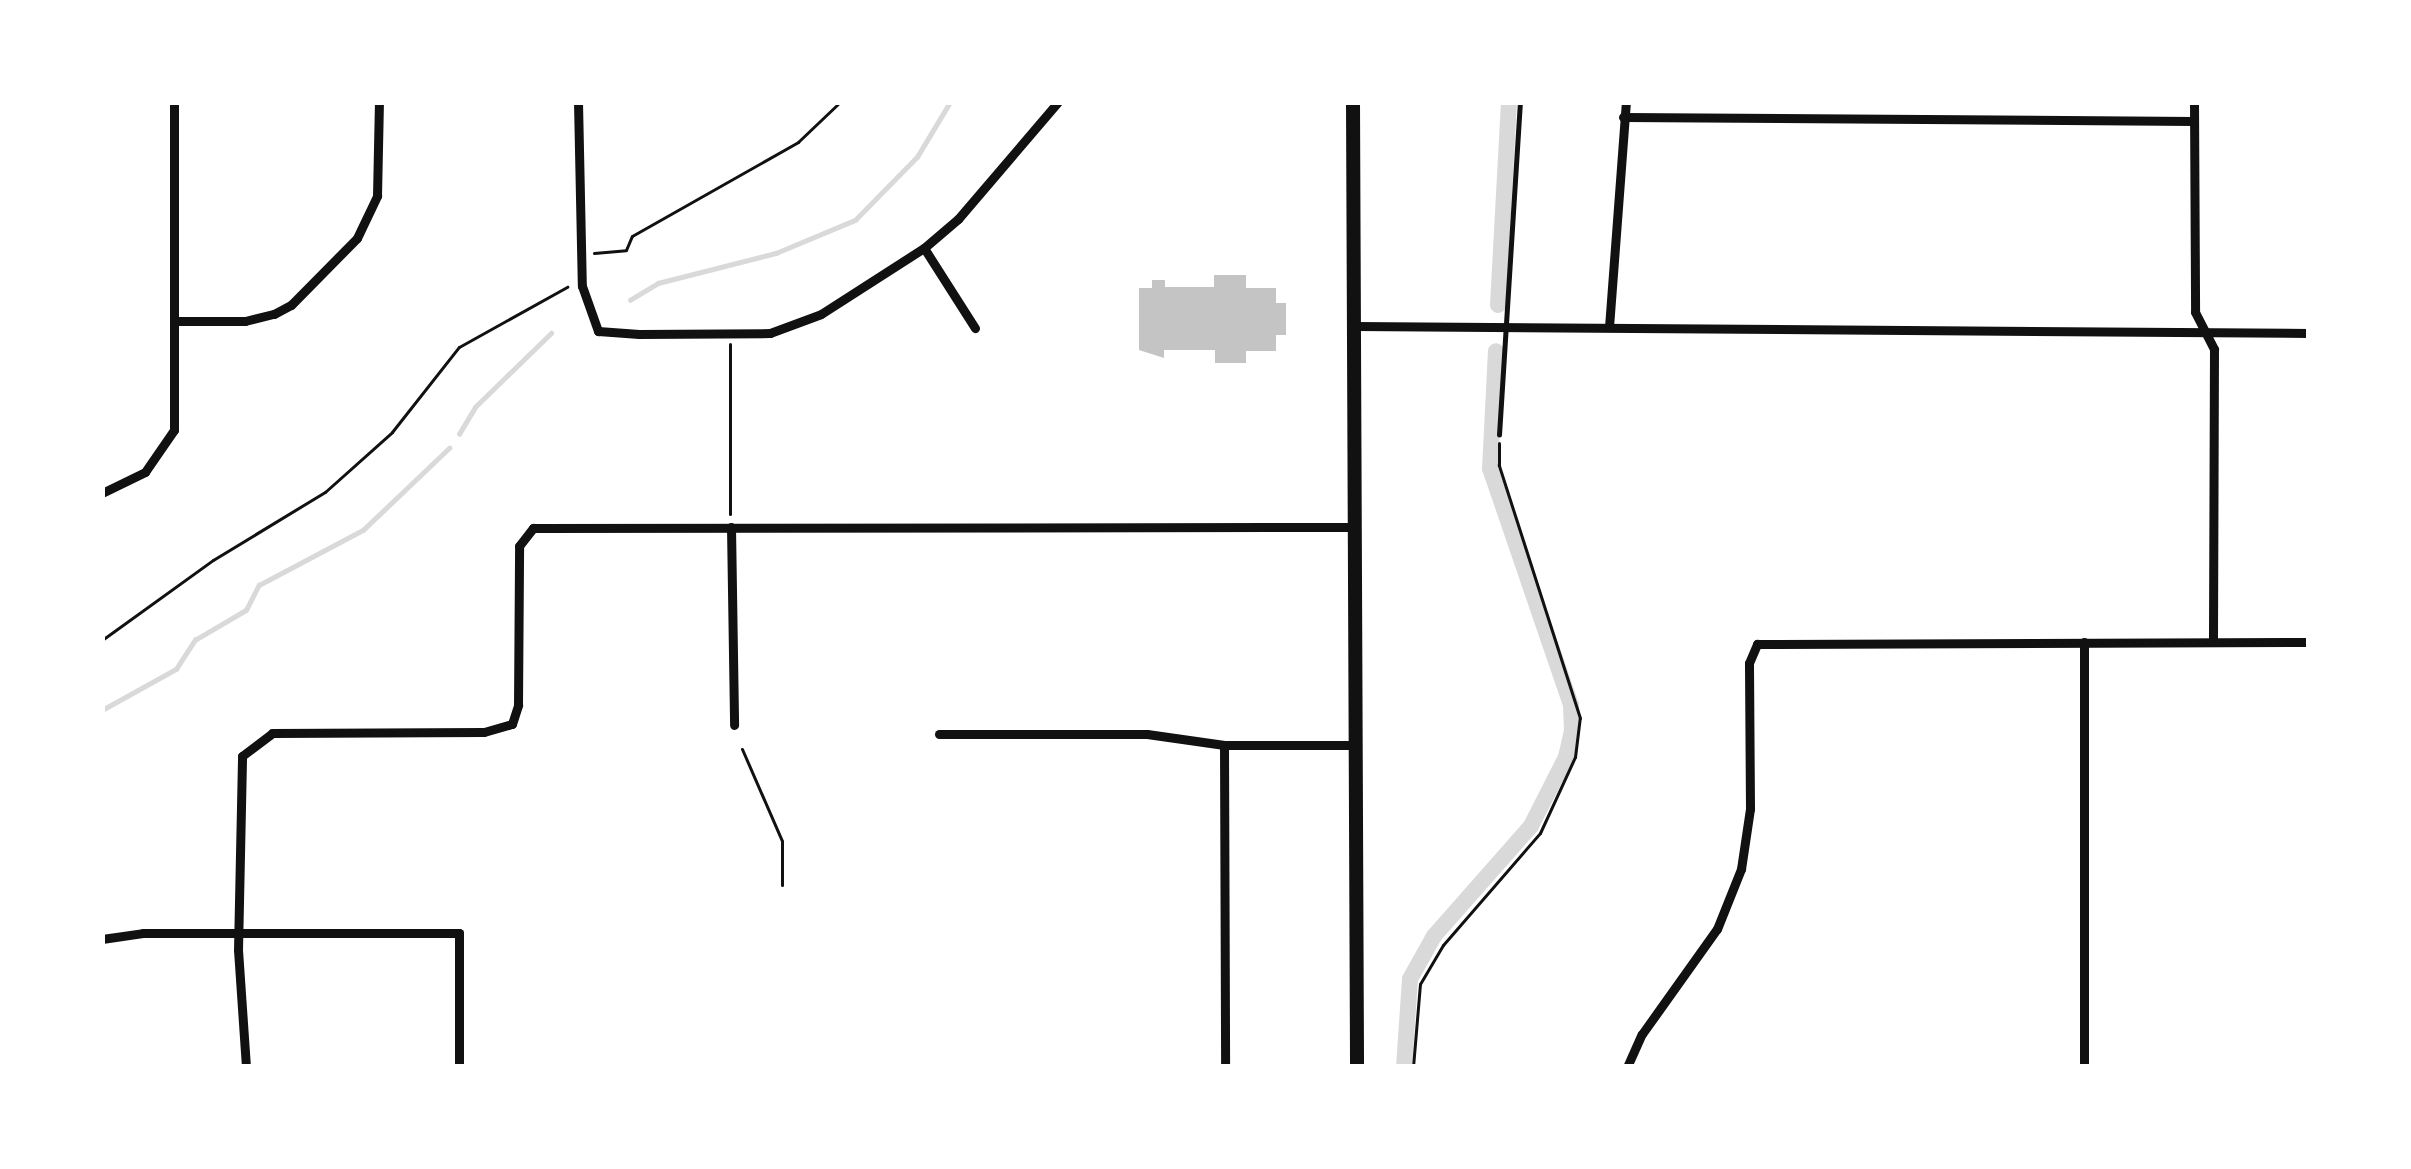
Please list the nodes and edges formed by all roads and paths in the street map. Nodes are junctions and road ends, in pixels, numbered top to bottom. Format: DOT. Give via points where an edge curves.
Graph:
graph roads {
  1 [pos="175,102"];
  2 [pos="379,102"];
  3 [pos="578,102"];
  4 [pos="840,102"];
  5 [pos="1058,102"];
  6 [pos="1353,102"];
  7 [pos="1520,102"];
  8 [pos="1626,102"];
  9 [pos="2194,102"];
  10 [pos="1837,104"];
  11 [pos="1623,117"];
  12 [pos="1837,119"];
  13 [pos="2194,121"];
  14 [pos="924,248"];
  15 [pos="594,254"];
  16 [pos="567,287"];
  17 [pos="175,321"];
  18 [pos="1355,326"];
  19 [pos="1503,326"];
  20 [pos="1609,327"];
  21 [pos="975,328"];
  22 [pos="2205,332"];
  23 [pos="730,333"];
  24 [pos="2309,333"];
  25 [pos="1499,434"];
  26 [pos="102,493"];
  27 [pos="730,521"];
  28 [pos="1356,527"];
  29 [pos="102,640"];
  30 [pos="2084,642"];
  31 [pos="2213,642"];
  32 [pos="2309,642"];
  33 [pos="734,724"];
  34 [pos="939,734"];
  35 [pos="1225,745"];
  36 [pos="1356,745"];
  37 [pos="742,749"];
  38 [pos="782,885"];
  39 [pos="238,933"];
  40 [pos="102,938"];
  41 [pos="246,1067"];
  42 [pos="459,1067"];
  43 [pos="1225,1067"];
  44 [pos="1357,1067"];
  45 [pos="1413,1067"];
  46 [pos="1627,1067"];
  47 [pos="2084,1067"];
  1 -- 17 [label="street"];
  2 -- 17 [label="street" via="377,196 357,238 274,314"];
  3 -- 23 [label="street" via="582,286 598,331"];
  4 -- 15 [label="path" via="798,142 632,236 626,250"];
  5 -- 14 [label="street" via="958,220"];
  6 -- 18 [label="main road"];
  7 -- 19 [label="lane"];
  8 -- 11 [label="street"];
  9 -- 13 [label="street"];
  10 -- 12 [label="street"];
  11 -- 12 [label="street"];
  11 -- 20 [label="street"];
  12 -- 13 [label="street"];
  13 -- 22 [label="street" via="2195,312"];
  14 -- 21 [label="street"];
  14 -- 23 [label="street" via="800,325"];
  16 -- 29 [label="path" via="459,347 392,432 325,492"];
  17 -- 26 [label="street" via="168,446 145,472"];
  18 -- 19 [label="street"];
  18 -- 28 [label="main road"];
  19 -- 20 [label="street"];
  19 -- 25 [label="lane"];
  20 -- 22 [label="street"];
  22 -- 24 [label="street"];
  22 -- 31 [label="street" via="2214,349"];
  23 -- 27 [label="path"];
  25 -- 45 [label="path" via="1498,465 1580,718 1575,757 1540,833 1443,944 1420,984"];
  27 -- 28 [label="street"];
  27 -- 33 [label="street"];
  27 -- 39 [label="street" via="549,524 526,532 518,554 512,724 272,733 248,747 238,777"];
  28 -- 36 [label="main road"];
  30 -- 31 [label="street"];
  30 -- 46 [label="street" via="1757,644 1749,663 1750,809 1741,868 1717,929"];
  30 -- 47 [label="street"];
  31 -- 32 [label="street"];
  34 -- 35 [label="street" via="1147,734"];
  35 -- 36 [label="street"];
  35 -- 43 [label="street"];
  36 -- 44 [label="main road"];
  37 -- 38 [label="path" via="782,841"];
  39 -- 40 [label="street"];
  39 -- 41 [label="street"];
  39 -- 42 [label="street" via="460,933"];
}
